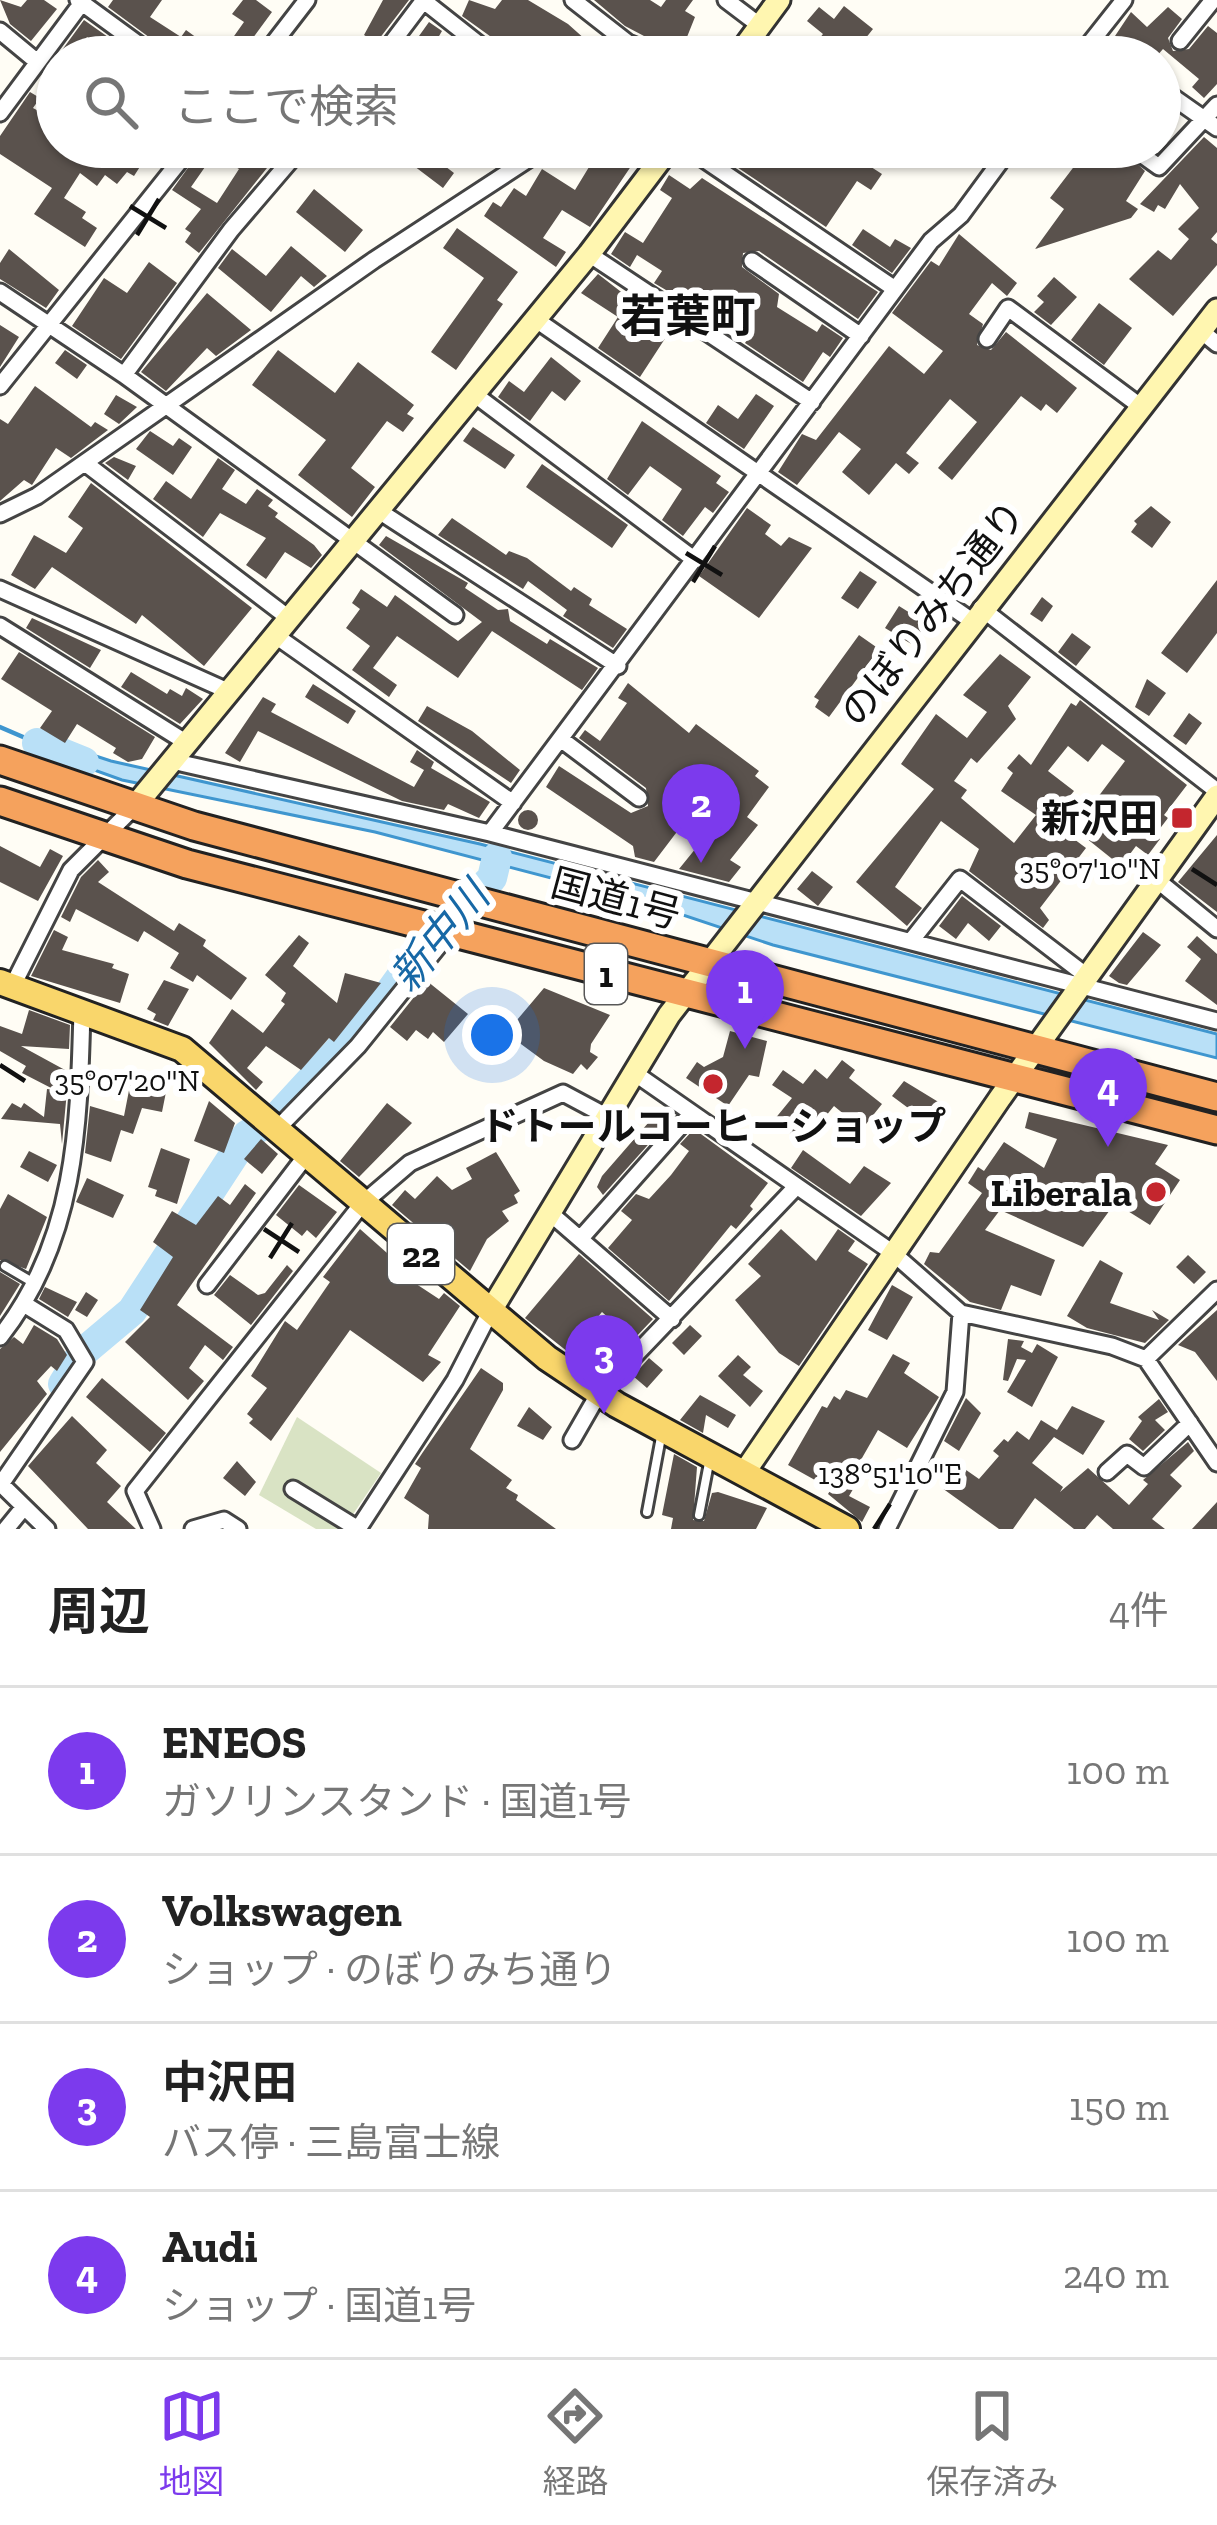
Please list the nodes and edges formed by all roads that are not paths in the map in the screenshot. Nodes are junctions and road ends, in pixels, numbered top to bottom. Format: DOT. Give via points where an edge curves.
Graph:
graph roads {
  1 [pos="307,0"];
  2 [pos="573,0"];
  3 [pos="726,0"];
  4 [pos="779,0"];
  5 [pos="1124,0"];
  6 [pos="1214,0"];
  7 [pos="81,1"];
  8 [pos="424,1"];
  9 [pos="759,25"];
  10 [pos="0,31"];
  11 [pos="54,36"];
  12 [pos="128,36"];
  13 [pos="279,36"];
  14 [pos="397,36"];
  15 [pos="468,36"];
  16 [pos="619,36"];
  17 [pos="751,36"];
  18 [pos="1095,36"];
  19 [pos="1181,40"];
  20 [pos="35,60"];
  21 [pos="1181,99"];
  22 [pos="0,113"];
  23 [pos="1213,117"];
  24 [pos="1181,147"];
  25 [pos="174,168"];
  26 [pos="278,168"];
  27 [pos="515,168"];
  28 [pos="654,168"];
  29 [pos="717,168"];
  30 [pos="996,168"];
  31 [pos="589,254"];
  32 [pos="752,261"];
  33 [pos="895,289"];
  34 [pos="0,292"];
  35 [pos="1217,310"];
  36 [pos="535,319"];
  37 [pos="49,326"];
  38 [pos="861,336"];
  39 [pos="1209,337"];
  40 [pos="987,339"];
  41 [pos="124,375"];
  42 [pos="0,386"];
  43 [pos="474,394"];
  44 [pos="812,402"];
  45 [pos="168,406"];
  46 [pos="1140,406"];
  47 [pos="85,463"];
  48 [pos="756,476"];
  49 [pos="379,511"];
  50 [pos="0,514"];
  51 [pos="354,543"];
  52 [pos="695,560"];
  53 [pos="0,590"];
  54 [pos="454,615"];
  55 [pos="976,615"];
  56 [pos="0,626"];
  57 [pos="283,628"];
  58 [pos="617,666"];
  59 [pos="230,692"];
  60 [pos="562,740"];
  61 [pos="175,757"];
  62 [pos="0,760"];
  63 [pos="1217,793"];
  64 [pos="639,799"];
  65 [pos="0,800"];
  66 [pos="137,803"];
  67 [pos="513,803"];
  68 [pos="490,833"];
  69 [pos="103,835"];
  70 [pos="1156,880"];
  71 [pos="755,900"];
  72 [pos="1217,929"];
  73 [pos="449,933"];
  74 [pos="911,941"];
  75 [pos="712,957"];
  76 [pos="1084,982"];
  77 [pos="5,989"];
  78 [pos="684,994"];
  79 [pos="82,1010"];
  80 [pos="1217,1021"];
  81 [pos="1041,1042"];
  82 [pos="633,1072"];
  83 [pos="1016,1079"];
  84 [pos="1217,1097"];
  85 [pos="691,1114"];
  86 [pos="608,1117"];
  87 [pos="1217,1130"];
  88 [pos="274,1131"];
  89 [pos="305,1157"];
  90 [pos="795,1188"];
  91 [pos="362,1204"];
  92 [pos="550,1213"];
  93 [pos="581,1238"];
  94 [pos="893,1253"];
  95 [pos="5,1266"];
  96 [pos="34,1282"];
  97 [pos="207,1286"];
  98 [pos="1217,1290"];
  99 [pos="24,1304"];
  100 [pos="490,1312"];
  101 [pos="961,1313"];
  102 [pos="672,1319"];
  103 [pos="0,1337"];
  104 [pos="1146,1359"];
  105 [pos="599,1393"];
  106 [pos="1190,1423"];
  107 [pos="662,1430"];
  108 [pos="572,1440"];
  109 [pos="711,1456"];
  110 [pos="1217,1463"];
  111 [pos="1107,1472"];
  112 [pos="744,1473"];
  113 [pos="292,1489"];
  114 [pos="24,1507"];
  115 [pos="647,1512"];
  116 [pos="699,1515"];
  117 [pos="7,1529"];
  118 [pos="47,1529"];
  119 [pos="152,1529"];
  120 [pos="193,1529"];
  121 [pos="238,1529"];
  122 [pos="358,1529"];
  123 [pos="847,1529"];
  124 [pos="887,1529"];
  1 -- 13 [label="street"];
  2 -- 16 [label="street"];
  3 -- 9 [label="street"];
  4 -- 9 [label="street"];
  5 -- 18 [label="street"];
  6 -- 19 [label="street"];
  7 -- 11 [label="street"];
  7 -- 12 [label="street"];
  8 -- 14 [label="street"];
  8 -- 15 [label="street"];
  9 -- 17 [label="street"];
  10 -- 20 [label="street"];
  20 -- 22 [label="street"];
  21 -- 23 [label="street"];
  23 -- 24 [label="street"];
  25 -- 37 [label="street"];
  26 -- 41 [label="street"];
  27 -- 45 [label="street"];
  28 -- 31 [label="street"];
  29 -- 33 [label="street"];
  30 -- 33 [label="street"];
  31 -- 36 [label="street"];
  31 -- 44 [label="street"];
  32 -- 38 [label="street"];
  33 -- 38 [label="street"];
  34 -- 37 [label="street"];
  35 -- 39 [label="street, のぼりみち通り"];
  36 -- 43 [label="street"];
  36 -- 48 [label="street"];
  37 -- 41 [label="street"];
  37 -- 42 [label="street"];
  38 -- 44 [label="street"];
  39 -- 46 [label="street, のぼりみち通り"];
  40 -- 46 [label="street" via="1009,308"];
  41 -- 45 [label="street"];
  43 -- 49 [label="street"];
  43 -- 52 [label="street"];
  44 -- 48 [label="street"];
  45 -- 47 [label="street"];
  45 -- 51 [label="street"];
  46 -- 55 [label="street, のぼりみち通り"];
  47 -- 50 [label="street"];
  47 -- 57 [label="street"];
  48 -- 52 [label="street"];
  48 -- 55 [label="street"];
  49 -- 51 [label="street"];
  49 -- 58 [label="street"];
  51 -- 54 [label="street"];
  51 -- 57 [label="street"];
  52 -- 58 [label="street"];
  53 -- 59 [label="street"];
  55 -- 63 [label="street"];
  55 -- 71 [label="street, のぼりみち通り"];
  56 -- 61 [label="street"];
  57 -- 59 [label="street"];
  57 -- 67 [label="street"];
  58 -- 60 [label="street"];
  59 -- 61 [label="street"];
  60 -- 64 [label="street"];
  60 -- 67 [label="street"];
  61 -- 66 [label="street"];
  61 -- 68 [label="street"];
  62 -- 66 [label="highway, 国道1号 / 1"];
  63 -- 70 [label="street"];
  65 -- 69 [label="highway, 国道1号 / 1"];
  66 -- 69 [label="street"];
  66 -- 75 [label="highway, 国道1号 / 1"];
  67 -- 68 [label="street"];
  68 -- 71 [label="street"];
  69 -- 73 [label="highway, 国道1号 / 1"];
  69 -- 77 [label="street" via="71,870"];
  70 -- 72 [label="street"];
  70 -- 76 [label="street"];
  71 -- 74 [label="street"];
  71 -- 75 [label="street, のぼりみち通り"];
  73 -- 78 [label="highway, 国道1号 / 1"];
  73 -- 88 [label="street" via="358,1046"];
  74 -- 76 [label="street"];
  74 -- 76 [label="street" via="960,879"];
  75 -- 78 [label="street, のぼりみち通り"];
  75 -- 81 [label="highway, 国道1号 / 1"];
  76 -- 80 [label="street"];
  76 -- 81 [label="street"];
  77 -- 79 [label="main road, 22"];
  78 -- 82 [label="street, のぼりみち通り"];
  78 -- 83 [label="highway, 国道1号 / 1"];
  79 -- 88 [label="main road, 22" via="182,1049"];
  79 -- 96 [label="street" via="76,1160"];
  81 -- 83 [label="street"];
  81 -- 84 [label="highway, 国道1号 / 1"];
  82 -- 85 [label="street"];
  82 -- 86 [label="street, のぼりみち通り"];
  83 -- 87 [label="highway, 国道1号 / 1"];
  83 -- 94 [label="street"];
  85 -- 90 [label="street"];
  85 -- 93 [label="street"];
  86 -- 91 [label="street" via="562,1093 410,1163"];
  86 -- 92 [label="street, のぼりみち通り"];
  88 -- 89 [label="main road, 22"];
  89 -- 91 [label="main road, 22"];
  89 -- 97 [label="street"];
  90 -- 94 [label="street"];
  90 -- 102 [label="street"];
  91 -- 100 [label="main road, 22"];
  91 -- 119 [label="street" via="135,1491"];
  92 -- 93 [label="street"];
  92 -- 100 [label="street, のぼりみち通り"];
  93 -- 102 [label="street"];
  94 -- 101 [label="street"];
  94 -- 112 [label="street"];
  95 -- 96 [label="lane"];
  96 -- 99 [label="street"];
  98 -- 104 [label="street"];
  99 -- 103 [label="street"];
  99 -- 114 [label="street" via="66,1330 85,1362 1,1484"];
  100 -- 105 [label="main road, 22"];
  100 -- 122 [label="street"];
  101 -- 104 [label="street"];
  101 -- 124 [label="street" via="955,1392"];
  102 -- 105 [label="street"];
  104 -- 106 [label="street"];
  105 -- 107 [label="main road, 22"];
  105 -- 108 [label="street"];
  106 -- 110 [label="street"];
  106 -- 111 [label="street" via="1144,1468 1127,1454"];
  107 -- 109 [label="main road, 22"];
  107 -- 115 [label="lane"];
  109 -- 112 [label="main road, 22"];
  109 -- 116 [label="lane"];
  112 -- 123 [label="main road, 22"];
  113 -- 122 [label="street"];
  114 -- 117 [label="street"];
  114 -- 118 [label="street"];
  120 -- 121 [label="street" via="224,1520"];
}
